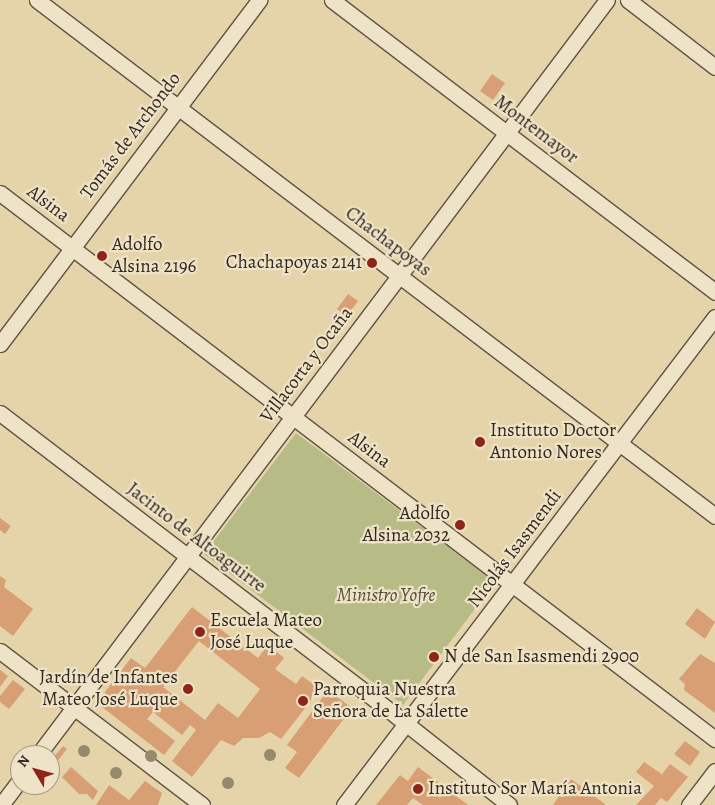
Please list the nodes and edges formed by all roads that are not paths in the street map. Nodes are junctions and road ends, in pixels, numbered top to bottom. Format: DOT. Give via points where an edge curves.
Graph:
graph roads {
  1 [pos="38,0"];
  2 [pos="259,0"];
  3 [pos="332,0"];
  4 [pos="607,0"];
  5 [pos="628,0"];
  6 [pos="715,67"];
  7 [pos="178,107"];
  8 [pos="506,133"];
  9 [pos="0,193"];
  10 [pos="72,248"];
  11 [pos="399,276"];
  12 [pos="715,292"];
  13 [pos="715,317"];
  14 [pos="0,344"];
  15 [pos="0,413"];
  16 [pos="293,417"];
  17 [pos="620,444"];
  18 [pos="715,516"];
  19 [pos="187,556"];
  20 [pos="513,585"];
  21 [pos="0,651"];
  22 [pos="74,707"];
  23 [pos="406,724"];
  24 [pos="715,739"];
  25 [pos="46,745"];
  26 [pos="715,770"];
  27 [pos="10,793"];
  28 [pos="1,805"];
  29 [pos="202,805"];
  30 [pos="344,805"];
  31 [pos="509,805"];
  32 [pos="689,805"];
  1 -- 7 [label="street, Chachapoyas"];
  2 -- 7 [label="street, Tomás de Archondo"];
  3 -- 8 [label="street, Montemayor"];
  4 -- 8 [label="street, Villacorta y Ocaña"];
  5 -- 6 [label="street"];
  7 -- 10 [label="street, Tomás de Archondo"];
  7 -- 11 [label="street, Chachapoyas"];
  8 -- 11 [label="street, Villacorta y Ocaña"];
  8 -- 12 [label="street, Montemayor"];
  9 -- 10 [label="street, Alsina"];
  10 -- 14 [label="street, Tomás de Archondo"];
  10 -- 16 [label="street, Alsina"];
  11 -- 16 [label="street, Villacorta y Ocaña"];
  11 -- 17 [label="street, Chachapoyas"];
  13 -- 17 [label="street, Nicolás Isasmendi"];
  15 -- 19 [label="street, Jacinto de Altoaguirre"];
  16 -- 19 [label="street, Villacorta y Ocaña"];
  16 -- 20 [label="street, Alsina"];
  17 -- 18 [label="street, Chachapoyas"];
  17 -- 20 [label="street, Nicolás Isasmendi"];
  19 -- 22 [label="street, Villacorta y Ocaña"];
  19 -- 23 [label="street, Jacinto de Altoaguirre"];
  20 -- 23 [label="street, Nicolás Isasmendi"];
  20 -- 24 [label="street, Alsina"];
  21 -- 22 [label="street"];
  22 -- 25 [label="street, Villacorta y Ocaña"];
  22 -- 29 [label="street"];
  23 -- 30 [label="street, Nicolás Isasmendi"];
  23 -- 31 [label="street, Jacinto de Altoaguirre"];
  26 -- 32 [label="street"];
  27 -- 28 [label="street"];
}
